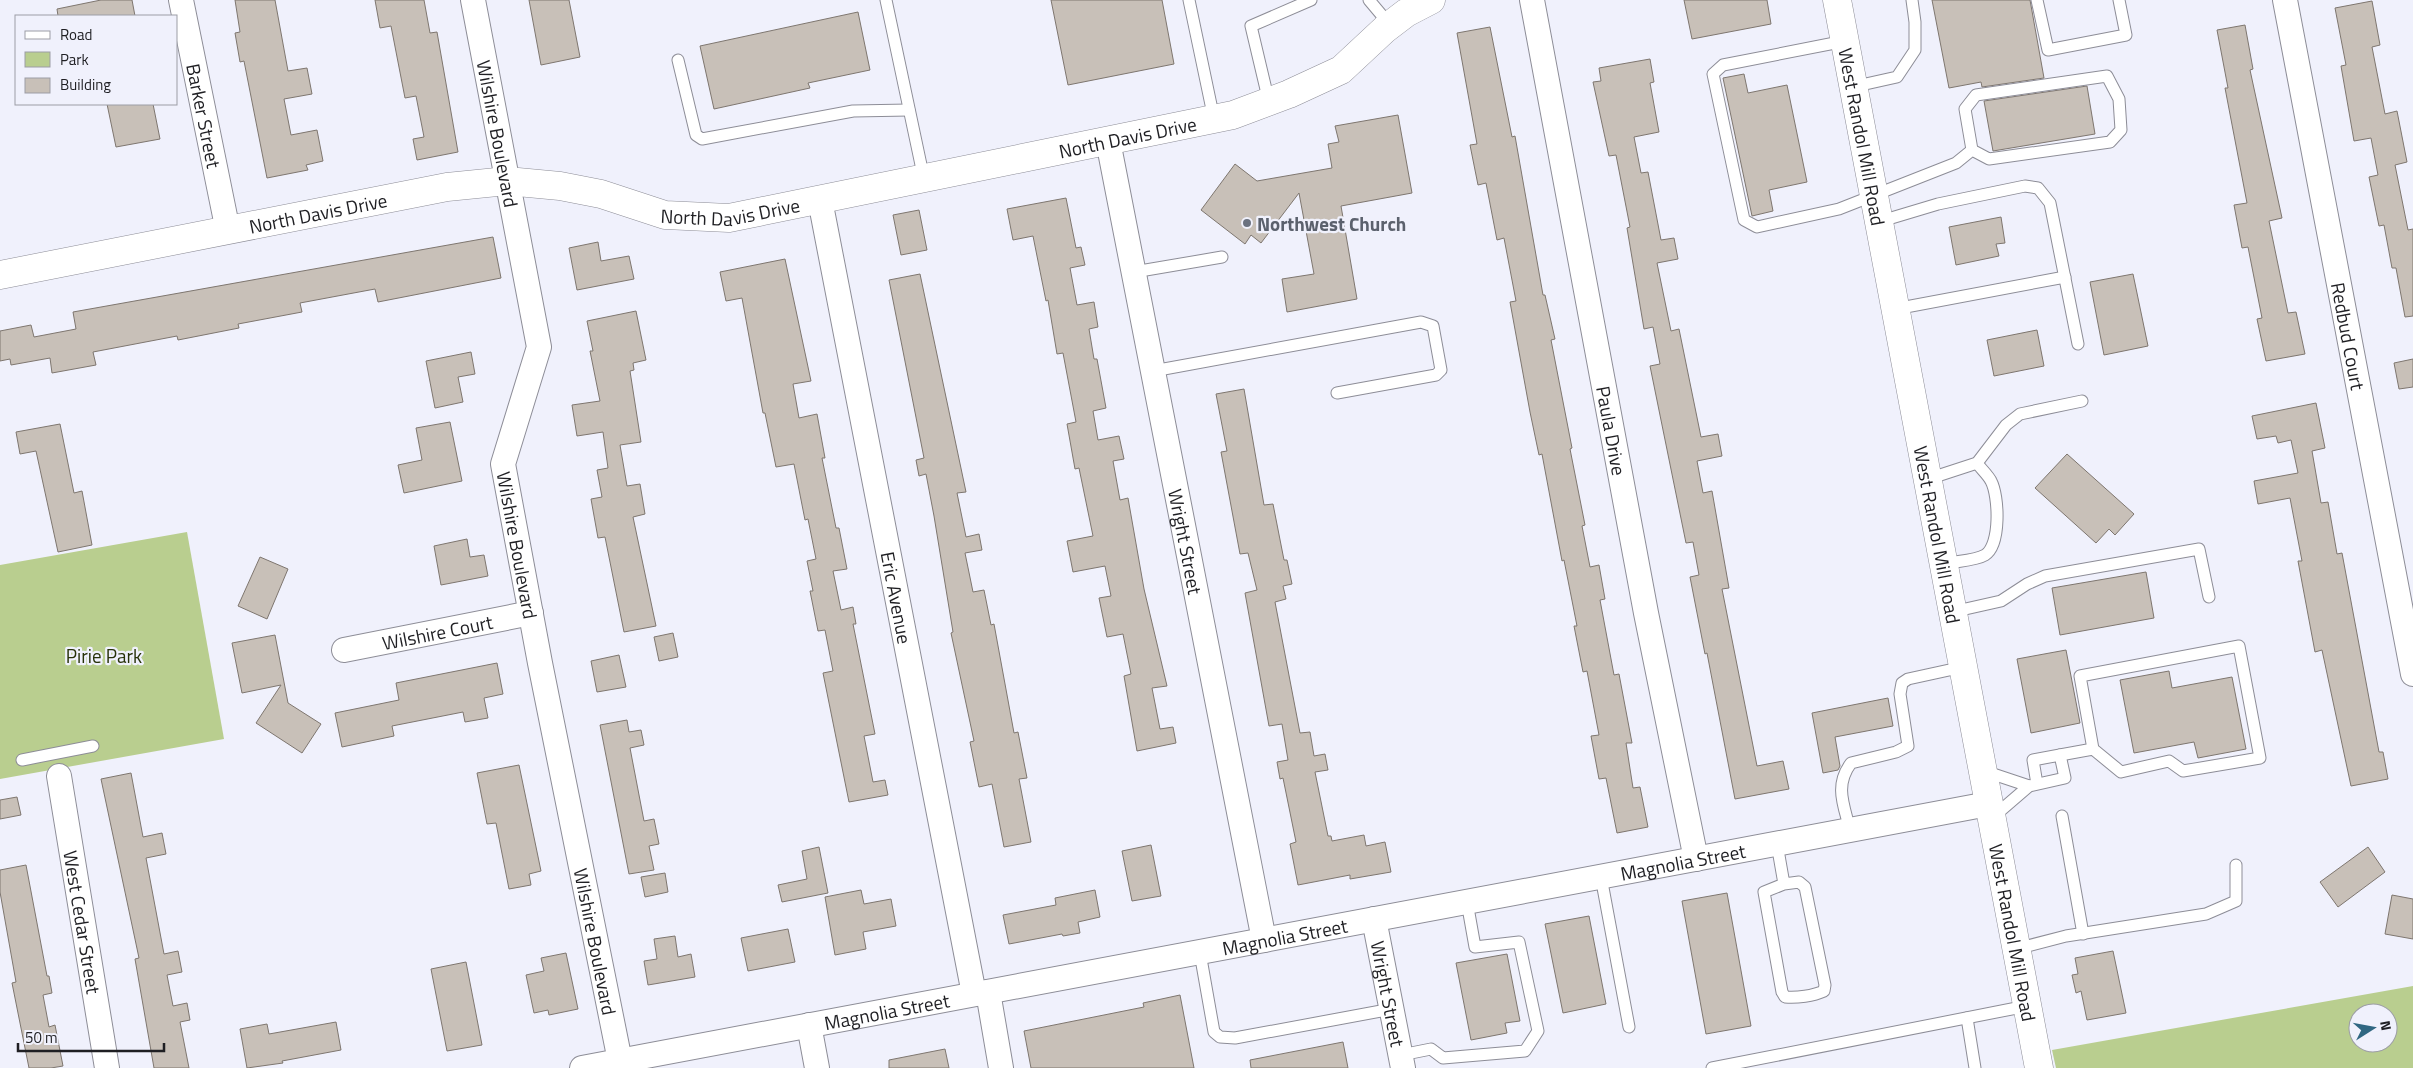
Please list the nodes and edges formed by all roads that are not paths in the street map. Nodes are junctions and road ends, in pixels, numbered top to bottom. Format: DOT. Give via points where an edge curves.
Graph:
graph roads {
  1 [pos="181,0"];
  2 [pos="473,0"];
  3 [pos="1188,0"];
  4 [pos="1311,0"];
  5 [pos="1369,0"];
  6 [pos="1431,0"];
  7 [pos="1532,0"];
  8 [pos="1912,0"];
  9 [pos="2037,0"];
  10 [pos="2119,0"];
  11 [pos="2285,0"];
  12 [pos="888,2"];
  13 [pos="1841,4"];
  14 [pos="1390,25"];
  15 [pos="1845,41"];
  16 [pos="678,60"];
  17 [pos="1852,87"];
  18 [pos="1269,102"];
  19 [pos="909,110"];
  20 [pos="1214,119"];
  21 [pos="1108,141"];
  22 [pos="1972,150"];
  23 [pos="924,178"];
  24 [pos="507,181"];
  25 [pos="1873,194"];
  26 [pos="820,200"];
  27 [pos="1878,222"];
  28 [pos="228,231"];
  29 [pos="1222,257"];
  30 [pos="1134,272"];
  31 [pos="0,275"];
  32 [pos="2065,278"];
  33 [pos="1895,309"];
  34 [pos="2078,344"];
  35 [pos="1153,371"];
  36 [pos="1337,393"];
  37 [pos="2082,401"];
  38 [pos="1977,463"];
  39 [pos="1927,480"];
  40 [pos="1943,564"];
  41 [pos="2209,597"];
  42 [pos="1952,612"];
  43 [pos="531,613"];
  44 [pos="344,650"];
  45 [pos="1963,668"];
  46 [pos="2413,674"];
  47 [pos="94,746"];
  48 [pos="2093,749"];
  49 [pos="2060,755"];
  50 [pos="22,760"];
  51 [pos="57,765"];
  52 [pos="1982,770"];
  53 [pos="2033,785"];
  54 [pos="1990,811"];
  55 [pos="2062,816"];
  56 [pos="1850,830"];
  57 [pos="1777,844"];
  58 [pos="1696,859"];
  59 [pos="2236,865"];
  60 [pos="1601,877"];
  61 [pos="1784,884"];
  62 [pos="1467,902"];
  63 [pos="1374,919"];
  64 [pos="2083,934"];
  65 [pos="1264,940"];
  66 [pos="2016,949"];
  67 [pos="1200,953"];
  68 [pos="980,993"];
  69 [pos="2027,1006"];
  70 [pos="1392,1008"];
  71 [pos="1966,1018"];
  72 [pos="809,1025"];
  73 [pos="1628,1027"];
  74 [pos="620,1061"];
  75 [pos="1402,1062"];
  76 [pos="108,1068"];
  77 [pos="582,1068"];
  78 [pos="818,1068"];
  79 [pos="1002,1068"];
  80 [pos="1712,1068"];
  81 [pos="1975,1068"];
  82 [pos="2038,1068"];
  1 -- 28 [label="street, Barker Street"];
  2 -- 24 [label="street, Wilshire Boulevard"];
  3 -- 20 [label="lane"];
  4 -- 18 [label="lane" via="1251,26"];
  5 -- 14 [label="lane"];
  6 -- 14 [label="street, North Davis Drive"];
  7 -- 58 [label="street, Paula Drive" via="1646,613"];
  8 -- 17 [label="lane" via="1915,50 1897,77"];
  9 -- 10 [label="lane" via="2048,50 2126,35"];
  11 -- 46 [label="street, Redbud Court"];
  12 -- 19 [label="lane"];
  13 -- 15 [label="street, West Randol Mill Road"];
  14 -- 18 [label="street, North Davis Drive" via="1341,70"];
  15 -- 17 [label="street, West Randol Mill Road"];
  15 -- 25 [label="lane" via="1723,65 1713,74 1713,82 1744,220 1750,225 1839,209"];
  16 -- 19 [label="lane" via="696,136 702,139 853,111"];
  17 -- 25 [label="street, West Randol Mill Road"];
  18 -- 20 [label="street, North Davis Drive"];
  19 -- 23 [label="lane"];
  20 -- 21 [label="street, North Davis Drive"];
  21 -- 23 [label="street, North Davis Drive"];
  21 -- 30 [label="street, Wright Street"];
  22 -- 22 [label="lane" via="1965,109 1976,95 2107,76 2119,99 2121,130 2110,142 1989,159"];
  22 -- 25 [label="lane" via="1956,163"];
  23 -- 26 [label="street, North Davis Drive"];
  24 -- 26 [label="street, North Davis Drive" via="601,194 665,215 729,218"];
  24 -- 28 [label="street, North Davis Drive" via="447,187"];
  24 -- 43 [label="street, Wilshire Boulevard" via="539,347 503,464"];
  25 -- 27 [label="street, West Randol Mill Road"];
  26 -- 68 [label="street, Eric Avenue"];
  27 -- 32 [label="lane" via="1938,204 2026,186 2038,188 2050,203"];
  27 -- 33 [label="street, West Randol Mill Road"];
  28 -- 31 [label="street, North Davis Drive"];
  29 -- 30 [label="lane"];
  30 -- 35 [label="street, Wright Street"];
  32 -- 33 [label="lane"];
  32 -- 34 [label="lane"];
  33 -- 39 [label="street, West Randol Mill Road"];
  35 -- 36 [label="lane" via="1421,322 1433,326 1442,370 1436,375"];
  35 -- 65 [label="street, Wright Street"];
  37 -- 38 [label="lane" via="2020,414 2006,425"];
  38 -- 39 [label="lane"];
  38 -- 40 [label="lane" via="1991,482 1997,500 1997,526 1991,550 1984,556"];
  39 -- 40 [label="street, West Randol Mill Road"];
  40 -- 42 [label="street, West Randol Mill Road"];
  41 -- 42 [label="lane" via="2199,549 2045,576 2001,601"];
  42 -- 45 [label="street, West Randol Mill Road"];
  43 -- 44 [label="street, Wilshire Court"];
  43 -- 74 [label="street, Wilshire Boulevard"];
  45 -- 52 [label="street, West Randol Mill Road"];
  45 -- 56 [label="lane" via="1908,679 1902,684 1900,694 1908,746 1851,763 1840,789"];
  47 -- 51 [label="lane"];
  48 -- 48 [label="lane" via="2080,676 2239,646 2260,758 2183,772 2169,761 2121,772"];
  48 -- 49 [label="lane"];
  49 -- 53 [label="lane" via="2033,760"];
  49 -- 53 [label="lane" via="2064,778"];
  50 -- 51 [label="lane"];
  51 -- 76 [label="street, West Cedar Street"];
  52 -- 53 [label="lane"];
  52 -- 54 [label="street, West Randol Mill Road"];
  53 -- 54 [label="lane"];
  54 -- 56 [label="street, Magnolia Street"];
  54 -- 66 [label="street, West Randol Mill Road"];
  55 -- 64 [label="lane"];
  56 -- 57 [label="street, Magnolia Street"];
  57 -- 58 [label="street, Magnolia Street"];
  57 -- 61 [label="lane"];
  58 -- 60 [label="street, Magnolia Street"];
  59 -- 64 [label="lane" via="2236,901 2206,914"];
  60 -- 62 [label="street, Magnolia Street"];
  60 -- 73 [label="lane"];
  61 -- 61 [label="lane" via="1799,882 1805,887 1824,985 1824,991 1819,993 1790,998 1782,992 1764,892"];
  62 -- 63 [label="street, Magnolia Street"];
  62 -- 75 [label="lane" via="1475,947 1519,942 1538,1031 1525,1052 1443,1058 1430,1049"];
  63 -- 65 [label="street, Magnolia Street"];
  63 -- 70 [label="street, Wright Street"];
  64 -- 66 [label="lane"];
  65 -- 67 [label="street, Magnolia Street"];
  66 -- 69 [label="street, West Randol Mill Road"];
  67 -- 68 [label="street, Magnolia Street"];
  67 -- 70 [label="lane" via="1214,1032 1220,1037 1235,1038"];
  68 -- 72 [label="street, Magnolia Street"];
  68 -- 79 [label="street, Eric Avenue"];
  69 -- 71 [label="lane"];
  69 -- 82 [label="street, West Randol Mill Road"];
  70 -- 75 [label="street, Wright Street"];
  71 -- 80 [label="lane"];
  71 -- 81 [label="lane"];
  72 -- 74 [label="street, Magnolia Street"];
  72 -- 78 [label="street"];
  74 -- 77 [label="street, Magnolia Street"];
}
